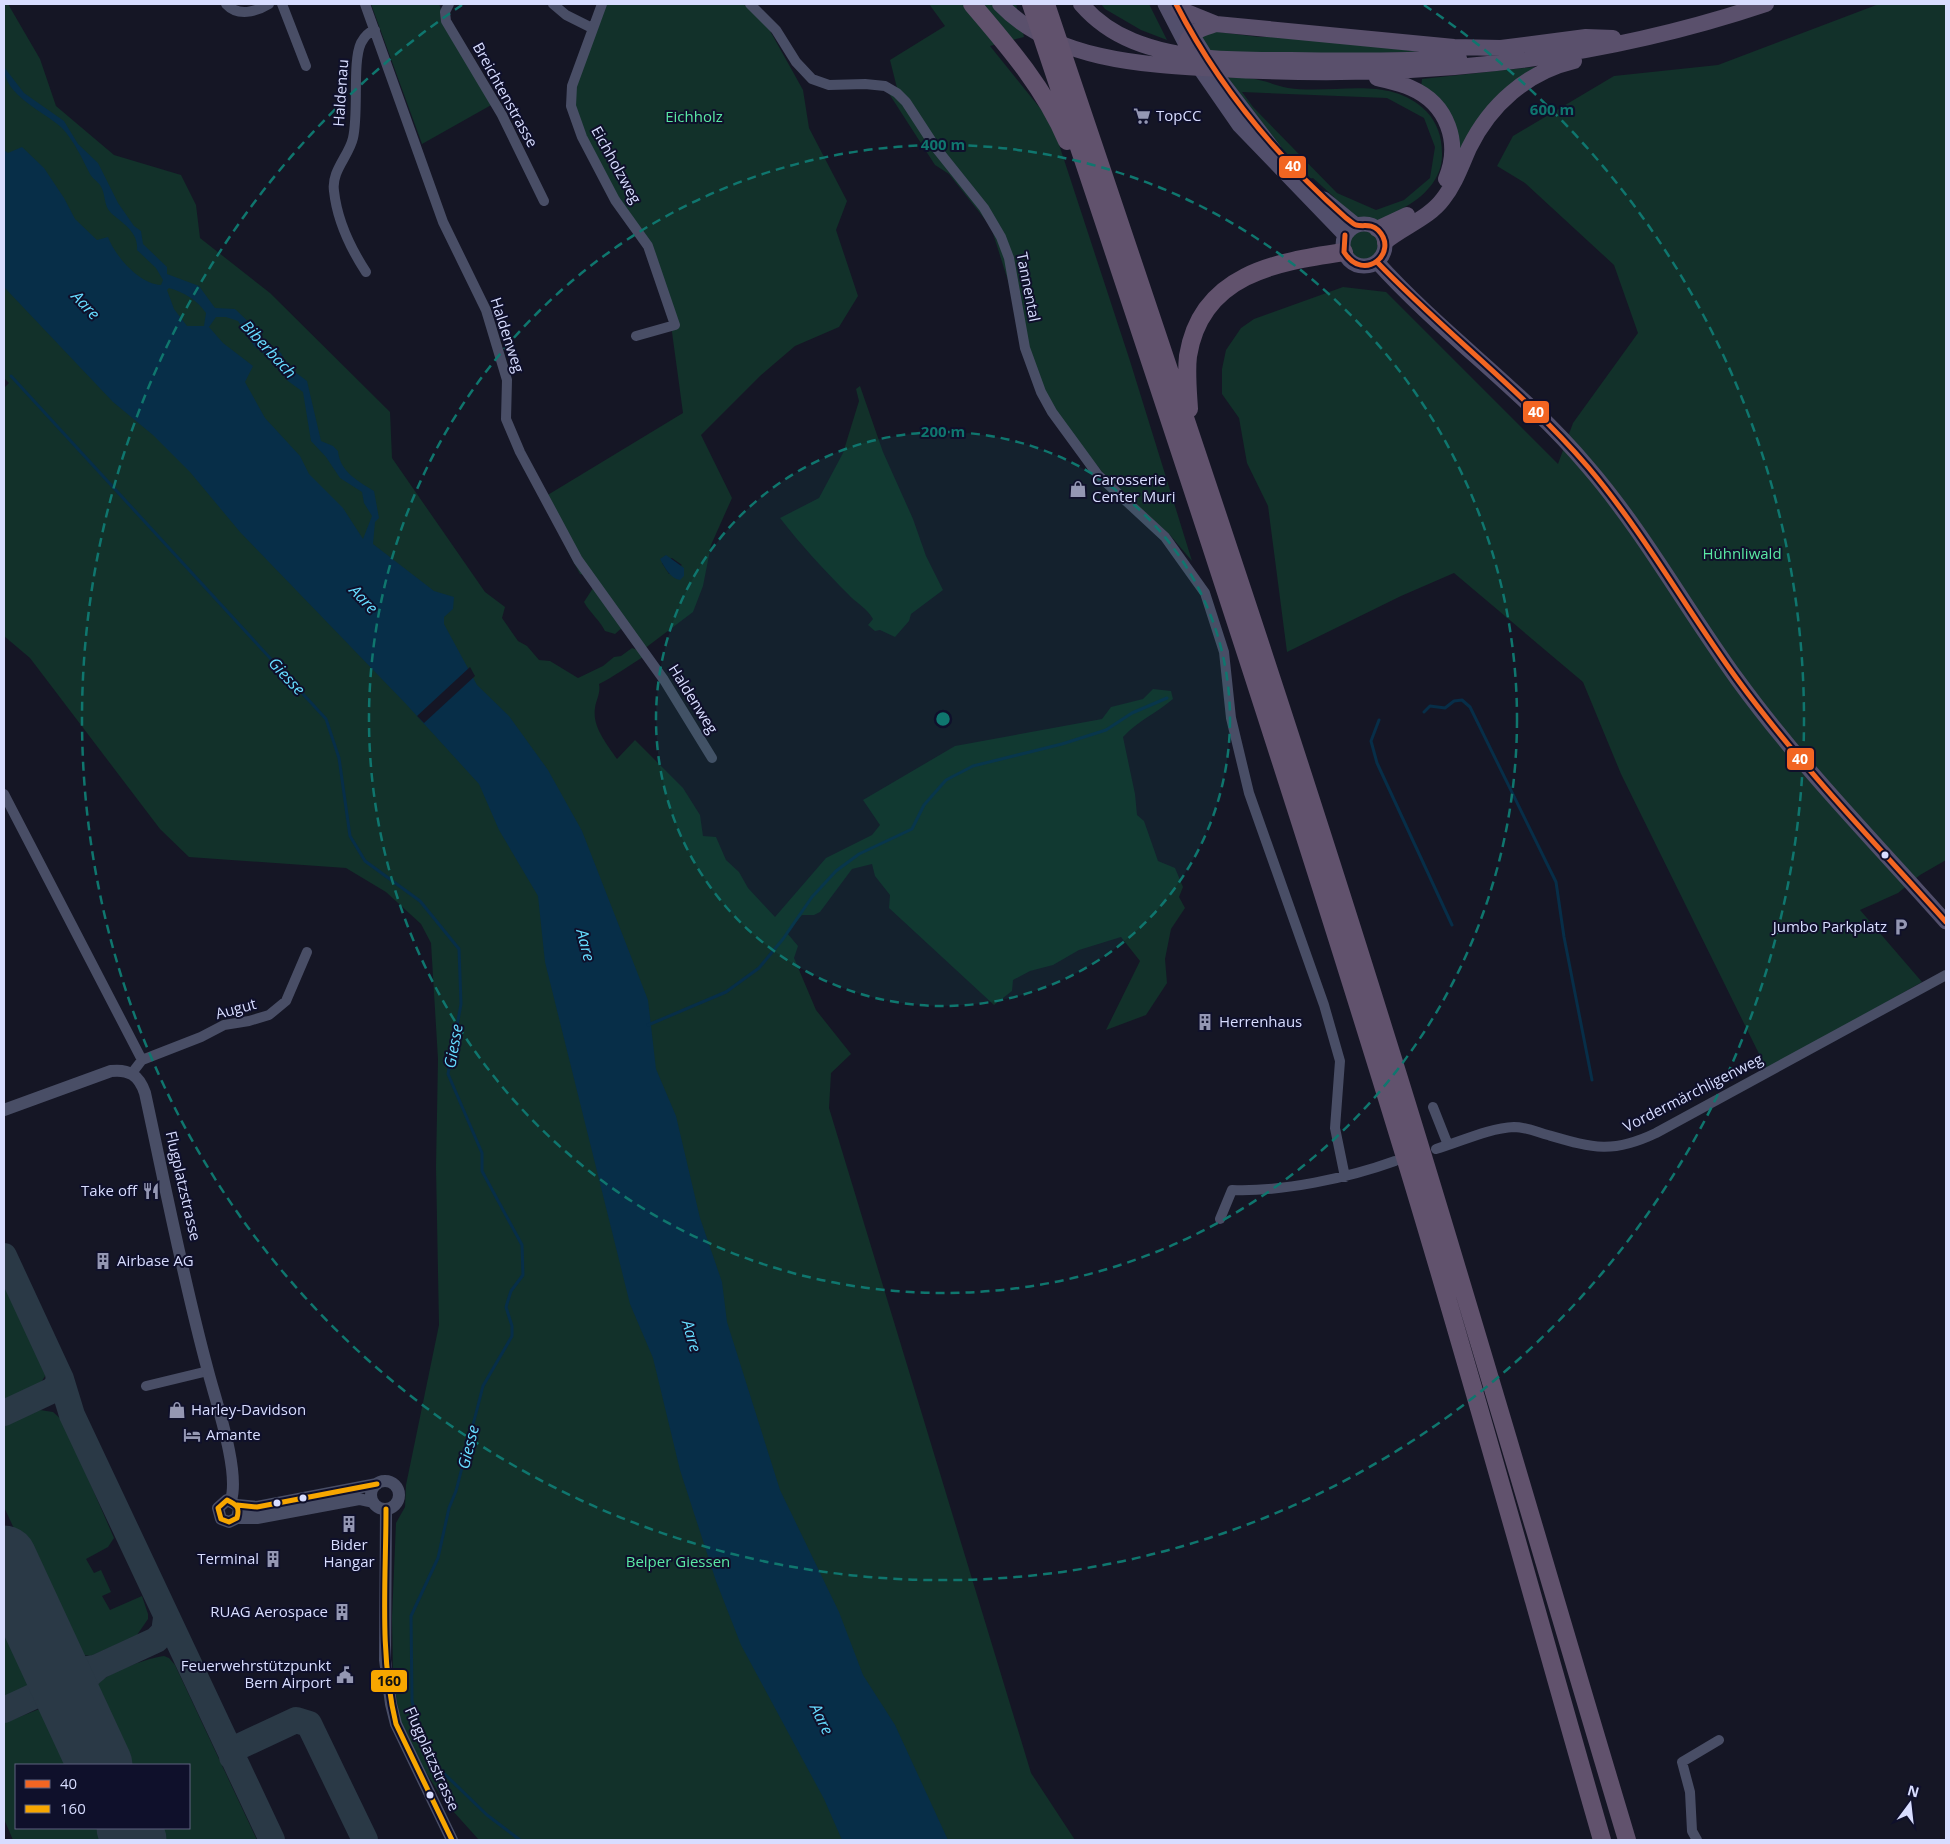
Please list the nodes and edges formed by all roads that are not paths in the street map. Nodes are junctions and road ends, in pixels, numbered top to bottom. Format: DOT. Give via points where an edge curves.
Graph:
graph roads {
  1 [pos="226,4"];
  2 [pos="269,4"];
  3 [pos="282,4"];
  4 [pos="365,4"];
  5 [pos="449,4"];
  6 [pos="552,4"];
  7 [pos="602,4"];
  8 [pos="750,4"];
  9 [pos="972,4"];
  10 [pos="1031,4"];
  11 [pos="1046,4"];
  12 [pos="1081,4"];
  13 [pos="1741,4"];
  14 [pos="1766,4"];
  15 [pos="1173,5"];
  16 [pos="1004,8"];
  17 [pos="1216,24"];
  18 [pos="592,28"];
  19 [pos="375,30"];
  20 [pos="1661,34"];
  21 [pos="1613,38"];
  22 [pos="1189,40"];
  23 [pos="1242,65"];
  24 [pos="306,66"];
  25 [pos="1363,74"];
  26 [pos="544,201"];
  27 [pos="1102,216"];
  28 [pos="1381,235"];
  29 [pos="1348,238"];
  30 [pos="1377,262"];
  31 [pos="366,272"];
  32 [pos="636,336"];
  33 [pos="1190,430"];
  34 [pos="712,758"];
  35 [pos="4,794"];
  36 [pos="1946,922"];
  37 [pos="307,952"];
  38 [pos="1946,975"];
  39 [pos="142,1060"];
  40 [pos="132,1073"];
  41 [pos="1433,1106"];
  42 [pos="4,1110"];
  43 [pos="1448,1145"];
  44 [pos="1436,1149"];
  45 [pos="1395,1162"];
  46 [pos="1345,1177"];
  47 [pos="1220,1220"];
  48 [pos="208,1371"];
  49 [pos="146,1386"];
  50 [pos="377,1484"];
  51 [pos="234,1502"];
  52 [pos="373,1502"];
  53 [pos="386,1509"];
  54 [pos="237,1518"];
  55 [pos="1719,1740"];
  56 [pos="452,1840"];
  57 [pos="1602,1840"];
  58 [pos="1627,1840"];
  59 [pos="1697,1840"];
  1 -- 2 [label="street" via="240,12"];
  3 -- 24 [label="street"];
  4 -- 19 [label="street, Haldenweg"];
  5 -- 26 [label="street, Breichtenstrasse" via="445,12 446,21 502,115"];
  6 -- 18 [label="street"];
  7 -- 18 [label="street, Eichholzweg"];
  8 -- 46 [label="street, Tannental" via="776,30 812,80 829,85 885,86 906,102 936,148 984,208 1001,237 1009,258 1025,348 1045,398 1098,475 1165,537 1205,593 1224,652 1231,718 1244,773 1340,1061 1336,1136"];
  9 -- 27 [label="highway" via="1027,72 1053,112 1083,183"];
  10 -- 27 [label="highway"];
  11 -- 33 [label="highway"];
  12 -- 23 [label="highway" via="1101,23 1118,33 1161,50"];
  13 -- 21 [label="highway"];
  14 -- 20 [label="highway"];
  15 -- 17 [label="highway"];
  15 -- 22 [label="main road"];
  16 -- 23 [label="highway" via="1050,39 1090,52 1169,65"];
  17 -- 21 [label="highway" via="1477,48"];
  17 -- 22 [label="highway"];
  18 -- 32 [label="street, Eichholzweg" via="572,86 572,112 614,200 648,246 675,325"];
  19 -- 31 [label="street, Haldenau" via="366,36 359,49 354,137 333,182 344,228"];
  19 -- 34 [label="street, Haldenweg" via="443,222 486,310 507,380 506,419 520,452 578,560 664,680"];
  20 -- 25 [label="highway" via="1527,60 1464,68"];
  20 -- 28 [label="highway" via="1653,42 1568,62 1520,86 1486,119 1452,188 1442,201 1431,211"];
  21 -- 23 [label="highway" via="1527,52 1454,58"];
  22 -- 29 [label="main road" via="1269,145 1319,194"];
  23 -- 25 [label="highway"];
  25 -- 28 [label="highway" via="1410,87 1422,94 1442,113 1452,140 1453,153 1444,184 1435,196"];
  27 -- 57 [label="highway" via="1266,716 1401,1144 1499,1473"];
  28 -- 29 [label="main road" via="1367,224"];
  28 -- 30 [label="main road" via="1384,253"];
  29 -- 30 [label="main road" via="1352,262 1358,266"];
  29 -- 33 [label="highway" via="1255,271 1228,287 1217,298 1197,326 1188,356"];
  30 -- 36 [label="main road" via="1426,313 1530,404 1588,467 1767,719"];
  33 -- 58 [label="highway" via="1426,1163"];
  35 -- 39 [label="street"];
  37 -- 39 [label="street, Augut" via="286,1001 269,1015 224,1025"];
  38 -- 43 [label="street, Vordermärchligenweg" via="1656,1133 1632,1143 1608,1148 1592,1147 1516,1127"];
  39 -- 40 [label="street"];
  40 -- 42 [label="street" via="124,1070 103,1073"];
  40 -- 48 [label="street, Flugplatzstrasse" via="140,1080 145,1093"];
  41 -- 43 [label="street"];
  43 -- 44 [label="street, Vordermärchligenweg"];
  45 -- 46 [label="street"];
  46 -- 47 [label="street" via="1232,1190"];
  48 -- 49 [label="street"];
  48 -- 51 [label="street, Flugplatzstrasse" via="228,1453"];
  50 -- 51 [label="street" via="257,1507"];
  50 -- 52 [label="street" via="372,1492"];
  50 -- 53 [label="street" via="389,1482 398,1489 398,1502"];
  51 -- 54 [label="street" via="239,1514"];
  51 -- 54 [label="street" via="220,1504 219,1515 229,1522"];
  52 -- 53 [label="street"];
  52 -- 54 [label="street" via="359,1498 257,1518"];
  53 -- 56 [label="street, Flugplatzstrasse" via="384,1643 391,1704 396,1724"];
  55 -- 59 [label="street" via="1682,1762 1690,1792 1692,1831"];
}
